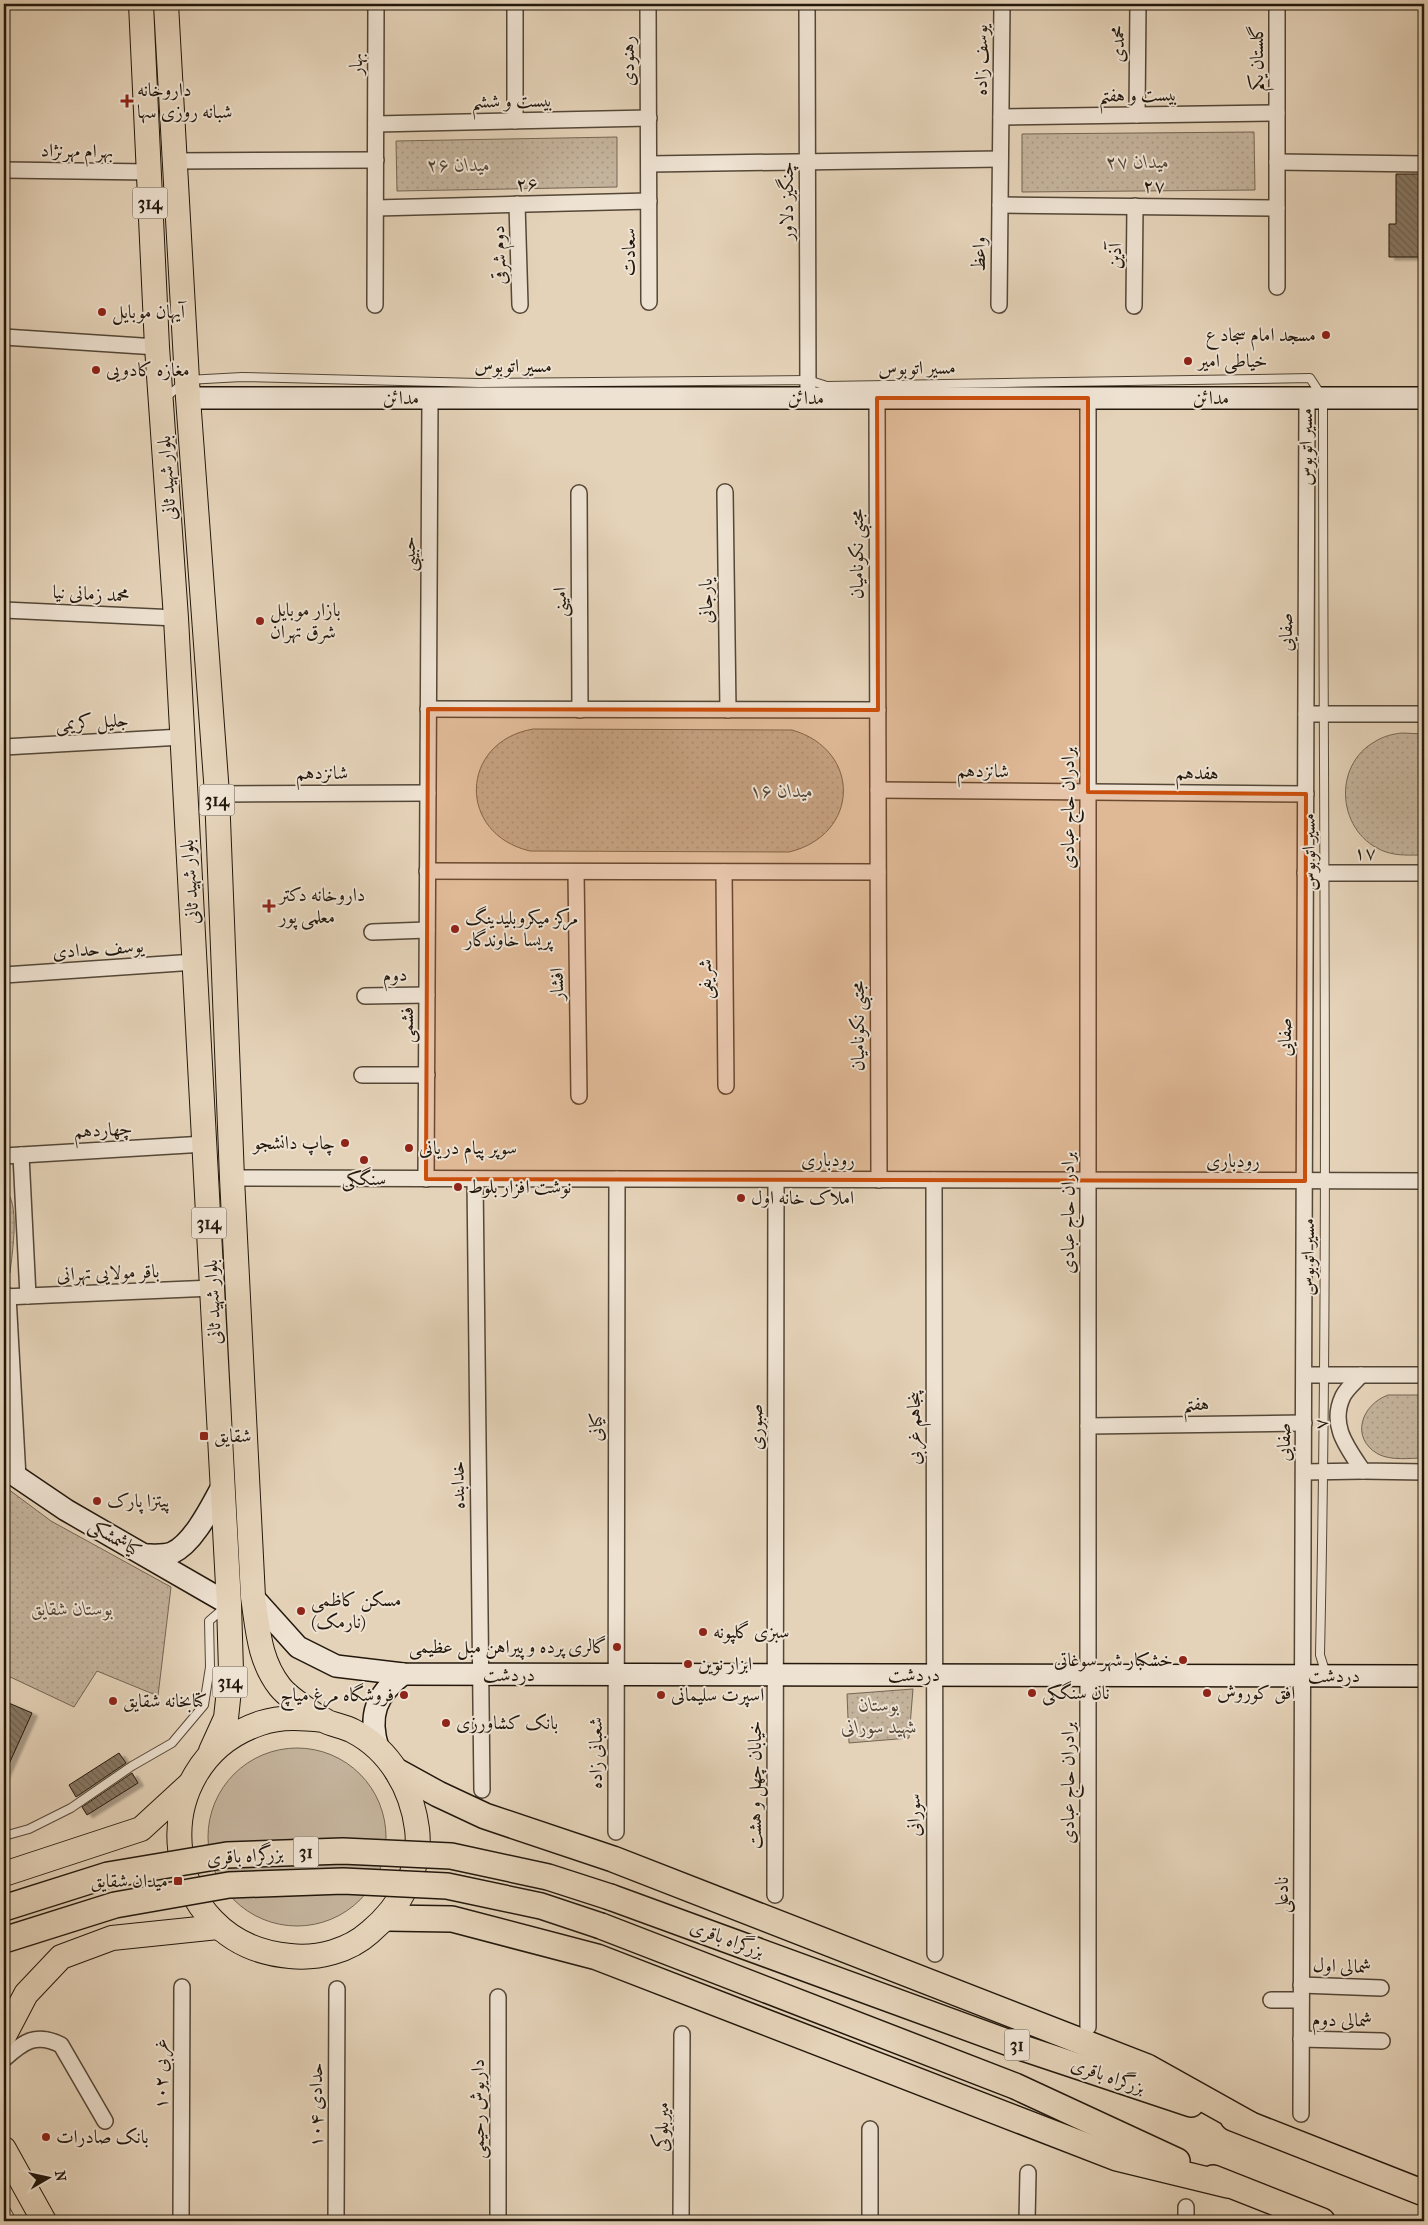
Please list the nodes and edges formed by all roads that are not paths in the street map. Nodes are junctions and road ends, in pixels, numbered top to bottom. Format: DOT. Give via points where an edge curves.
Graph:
graph roads {
  1 [pos="141,4"];
  2 [pos="166,4"];
  3 [pos="376,4"];
  4 [pos="515,4"];
  5 [pos="648,4"];
  6 [pos="807,4"];
  7 [pos="1002,4"];
  8 [pos="1138,4"];
  9 [pos="1277,4"];
  10 [pos="1277,113"];
  11 [pos="1136,115"];
  12 [pos="1001,117"];
  13 [pos="649,118"];
  14 [pos="515,121"];
  15 [pos="376,124"];
  16 [pos="1000,159"];
  17 [pos="376,160"];
  18 [pos="173,161"];
  19 [pos="807,162"];
  20 [pos="1277,162"];
  21 [pos="648,164"];
  22 [pos="1424,164"];
  23 [pos="4,170"];
  24 [pos="149,172"];
  25 [pos="649,201"];
  26 [pos="517,204"];
  27 [pos="1000,204"];
  28 [pos="1135,206"];
  29 [pos="376,208"];
  30 [pos="1277,208"];
  31 [pos="1277,287"];
  32 [pos="649,302"];
  33 [pos="375,304"];
  34 [pos="520,305"];
  35 [pos="999,305"];
  36 [pos="1134,306"];
  37 [pos="4,337"];
  38 [pos="158,347"];
  39 [pos="188,389"];
  40 [pos="808,389"];
  41 [pos="430,398"];
  42 [pos="877,398"];
  43 [pos="1088,398"];
  44 [pos="1315,398"];
  45 [pos="1424,398"];
  46 [pos="162,402"];
  47 [pos="724,492"];
  48 [pos="579,493"];
  49 [pos="4,610"];
  50 [pos="176,618"];
  51 [pos="428,709"];
  52 [pos="580,710"];
  53 [pos="728,710"];
  54 [pos="878,710"];
  55 [pos="1306,714"];
  56 [pos="1323,714"];
  57 [pos="1424,714"];
  58 [pos="182,737"];
  59 [pos="4,747"];
  60 [pos="878,790"];
  61 [pos="1088,792"];
  62 [pos="428,793"];
  63 [pos="217,794"];
  64 [pos="1306,794"];
  65 [pos="428,871"];
  66 [pos="576,872"];
  67 [pos="724,872"];
  68 [pos="878,872"];
  69 [pos="1306,873"];
  70 [pos="1325,873"];
  71 [pos="1424,873"];
  72 [pos="221,907"];
  73 [pos="192,910"];
  74 [pos="427,930"];
  75 [pos="372,932"];
  76 [pos="195,962"];
  77 [pos="4,975"];
  78 [pos="427,994"];
  79 [pos="365,996"];
  80 [pos="362,1075"];
  81 [pos="426,1075"];
  82 [pos="726,1086"];
  83 [pos="579,1096"];
  84 [pos="205,1144"];
  85 [pos="21,1155"];
  86 [pos="4,1156"];
  87 [pos="232,1178"];
  88 [pos="426,1179"];
  89 [pos="475,1179"];
  90 [pos="617,1179"];
  91 [pos="776,1180"];
  92 [pos="879,1180"];
  93 [pos="934,1180"];
  94 [pos="1088,1180"];
  95 [pos="1305,1181"];
  96 [pos="1323,1181"];
  97 [pos="1424,1181"];
  98 [pos="213,1288"];
  99 [pos="28,1296"];
  100 [pos="6,1297"];
  101 [pos="1304,1375"];
  102 [pos="1325,1375"];
  103 [pos="1361,1375"];
  104 [pos="1424,1375"];
  105 [pos="1304,1423"];
  106 [pos="1088,1426"];
  107 [pos="1363,1471"];
  108 [pos="1304,1472"];
  109 [pos="1324,1472"];
  110 [pos="1424,1472"];
  111 [pos="11,1473"];
  112 [pos="223,1485"];
  113 [pos="145,1555"];
  114 [pos="253,1597"];
  115 [pos="229,1604"];
  116 [pos="404,1674"];
  117 [pos="480,1675"];
  118 [pos="616,1675"];
  119 [pos="775,1675"];
  120 [pos="934,1675"];
  121 [pos="1088,1676"];
  122 [pos="1304,1676"];
  123 [pos="1326,1676"];
  124 [pos="1424,1676"];
  125 [pos="324,1720"];
  126 [pos="378,1748"];
  127 [pos="209,1757"];
  128 [pos="398,1772"];
  129 [pos="191,1783"];
  130 [pos="482,1790"];
  131 [pos="616,1832"];
  132 [pos="4,1836"];
  133 [pos="4,1874"];
  134 [pos="775,1895"];
  135 [pos="4,1908"];
  136 [pos="387,1918"];
  137 [pos="218,1927"];
  138 [pos="4,1940"];
  139 [pos="935,1954"];
  140 [pos="182,1987"];
  141 [pos="1381,1988"];
  142 [pos="337,1989"];
  143 [pos="1301,1993"];
  144 [pos="498,1997"];
  145 [pos="1271,2000"];
  146 [pos="1088,2027"];
  147 [pos="682,2034"];
  148 [pos="4,2036"];
  149 [pos="1301,2039"];
  150 [pos="1382,2041"];
  151 [pos="4,2059"];
  152 [pos="1301,2114"];
  153 [pos="105,2120"];
  154 [pos="1249,2124"];
  155 [pos="870,2129"];
  156 [pos="4,2149"];
  157 [pos="1028,2173"];
  158 [pos="1228,2185"];
  159 [pos="1424,2194"];
  160 [pos="4,2207"];
  161 [pos="12,2221"];
  162 [pos="44,2221"];
  163 [pos="180,2221"];
  164 [pos="336,2221"];
  165 [pos="498,2221"];
  166 [pos="681,2221"];
  167 [pos="870,2221"];
  168 [pos="1027,2221"];
  169 [pos="1322,2221"];
  1 -- 24 [label="main road, بلوار شهید ثانی / 314"];
  2 -- 18 [label="main road, بلوار شهید ثانی / 314"];
  3 -- 15 [label="street, بهار"];
  4 -- 14 [label="street"];
  5 -- 13 [label="street, رهنودی"];
  6 -- 19 [label="street, چنگیز دلاور"];
  7 -- 12 [label="street, یوسف زاده"];
  8 -- 11 [label="street, محمدی"];
  9 -- 10 [label="street, گلستان یکم"];
  10 -- 11 [label="street, بیست و هفتم"];
  10 -- 20 [label="street, گلستان یکم"];
  11 -- 12 [label="street, بیست و هفتم"];
  12 -- 16 [label="street, یوسف زاده"];
  13 -- 14 [label="street, بیست و ششم"];
  13 -- 21 [label="street, رهنودی"];
  14 -- 15 [label="street, بیست و ششم"];
  15 -- 17 [label="street, بهار"];
  16 -- 19 [label="street"];
  16 -- 27 [label="street, واعظ"];
  17 -- 18 [label="street"];
  17 -- 29 [label="street, بهار"];
  18 -- 39 [label="main road, بلوار شهید ثانی / 314"];
  19 -- 21 [label="street"];
  19 -- 40 [label="street, چنگیز دلاور"];
  20 -- 22 [label="street"];
  20 -- 30 [label="street, گلستان یکم"];
  21 -- 25 [label="street, سعادت"];
  23 -- 24 [label="street, بهرام مهرنژاد"];
  24 -- 38 [label="main road, بلوار شهید ثانی / 314"];
  25 -- 26 [label="street, ۲۶"];
  25 -- 32 [label="street, سعادت"];
  26 -- 29 [label="street, ۲۶"];
  26 -- 34 [label="street, دوم شرقی"];
  27 -- 28 [label="street, ۲۷"];
  27 -- 35 [label="street, واعظ"];
  28 -- 30 [label="street, ۲۷"];
  28 -- 36 [label="street, آذین"];
  29 -- 33 [label="street, بهار"];
  30 -- 31 [label="street, گلستان یکم"];
  37 -- 38 [label="street"];
  38 -- 46 [label="main road, بلوار شهید ثانی / 314"];
  39 -- 40 [label="lane, مسیر اتوبوس" via="242,376"];
  39 -- 41 [label="main road, مدائن"];
  39 -- 46 [label="main road"];
  39 -- 63 [label="main road, بلوار شهید ثانی / 314"];
  40 -- 41 [label="main road, مدائن"];
  40 -- 42 [label="main road, مدائن"];
  40 -- 44 [label="lane, مسیر اتوبوس" via="827,386 1310,378"];
  41 -- 51 [label="street, حبیبی"];
  42 -- 43 [label="main road, مدائن"];
  42 -- 54 [label="street, مجتبی نکونامیان"];
  43 -- 44 [label="main road, مدائن"];
  43 -- 61 [label="street, برادران حاج عبادی"];
  44 -- 45 [label="main road, مدائن"];
  44 -- 55 [label="street, صفایی"];
  44 -- 56 [label="lane, مسیر اتوبوس"];
  46 -- 50 [label="main road, بلوار شهید ثانی / 314"];
  47 -- 53 [label="street, یارجانی"];
  48 -- 52 [label="street, امینی"];
  49 -- 50 [label="street, محمد زمانی نیا"];
  50 -- 58 [label="main road, بلوار شهید ثانی / 314"];
  51 -- 52 [label="street"];
  51 -- 62 [label="street"];
  52 -- 53 [label="street"];
  53 -- 54 [label="street"];
  54 -- 60 [label="street"];
  55 -- 56 [label="street"];
  55 -- 64 [label="street, صفایی"];
  56 -- 57 [label="street"];
  56 -- 70 [label="lane, مسیر اتوبوس"];
  58 -- 59 [label="street, جلیل کریمی"];
  58 -- 73 [label="main road, بلوار شهید ثانی / 314"];
  60 -- 61 [label="street, شانزدهم"];
  60 -- 68 [label="street"];
  61 -- 64 [label="street, هفدهم"];
  61 -- 94 [label="street, برادران حاج عبادی"];
  62 -- 63 [label="street, شانزدهم"];
  62 -- 65 [label="street"];
  63 -- 72 [label="main road, بلوار شهید ثانی / 314"];
  64 -- 69 [label="street, صفایی"];
  65 -- 66 [label="street"];
  65 -- 74 [label="street, فشمی"];
  66 -- 67 [label="street"];
  66 -- 83 [label="street, افشار"];
  67 -- 68 [label="street"];
  67 -- 82 [label="street, شریفی"];
  68 -- 92 [label="street, مجتبی نکونامیان"];
  69 -- 70 [label="street, ۱۷"];
  69 -- 95 [label="street, صفایی"];
  70 -- 71 [label="street, ۱۷"];
  70 -- 96 [label="lane, مسیر اتوبوس"];
  72 -- 73 [label="main road"];
  72 -- 87 [label="main road, بلوار شهید ثانی / 314"];
  73 -- 76 [label="main road, بلوار شهید ثانی / 314"];
  74 -- 75 [label="street"];
  74 -- 78 [label="street, فشمی"];
  76 -- 77 [label="street, یوسف حدادی"];
  76 -- 84 [label="main road, بلوار شهید ثانی / 314"];
  78 -- 79 [label="street, دوم"];
  78 -- 81 [label="street, فشمی"];
  80 -- 81 [label="street"];
  81 -- 88 [label="street, فشمی"];
  84 -- 85 [label="street, چهاردهم"];
  84 -- 98 [label="main road, بلوار شهید ثانی / 314"];
  85 -- 86 [label="street, چهاردهم"];
  85 -- 99 [label="street"];
  87 -- 88 [label="street, رودباری"];
  87 -- 114 [label="main road, بلوار شهید ثانی / 314"];
  88 -- 89 [label="street, رودباری"];
  89 -- 90 [label="street, رودباری"];
  89 -- 117 [label="street, خدابنده"];
  90 -- 91 [label="street, رودباری"];
  90 -- 118 [label="street, کیانی"];
  91 -- 92 [label="street, رودباری"];
  91 -- 119 [label="street, صبوری"];
  92 -- 93 [label="street, رودباری"];
  93 -- 94 [label="street, رودباری"];
  93 -- 120 [label="street, پنجاهم غربی"];
  94 -- 95 [label="street, رودباری"];
  94 -- 106 [label="street, برادران حاج عبادی"];
  95 -- 96 [label="street, رودباری"];
  95 -- 101 [label="street, صفایی"];
  96 -- 97 [label="street, رودباری"];
  96 -- 102 [label="lane, مسیر اتوبوس"];
  98 -- 99 [label="street, باقر مولایی تهرانی"];
  98 -- 112 [label="main road, بلوار شهید ثانی / 314"];
  99 -- 100 [label="street, باقر مولایی تهرانی"];
  100 -- 111 [label="street"];
  101 -- 102 [label="street"];
  101 -- 105 [label="street, صفایی"];
  102 -- 103 [label="street"];
  102 -- 109 [label="lane, مسیر اتوبوس"];
  103 -- 104 [label="street"];
  103 -- 107 [label="street, ۷" via="1343,1394 1336,1418 1345,1443"];
  105 -- 106 [label="street, هفتم"];
  105 -- 108 [label="street, صفایی"];
  106 -- 121 [label="street, برادران حاج عبادی"];
  107 -- 109 [label="street"];
  107 -- 110 [label="street"];
  108 -- 109 [label="street"];
  108 -- 122 [label="street, صفایی"];
  109 -- 123 [label="lane, مسیر اتوبوس" via="1320,1655"];
  111 -- 113 [label="main road, کیاشمشکی" via="66,1510"];
  112 -- 113 [label="main road" via="188,1540 172,1553"];
  112 -- 115 [label="main road, بلوار شهید ثانی / 314"];
  113 -- 115 [label="main road, کیاشمشکی"];
  114 -- 116 [label="main road, دردشت" via="298,1646 336,1666"];
  114 -- 125 [label="main road, بلوار شهید ثانی / 314" via="261,1654 281,1688"];
  115 -- 127 [label="main road, بلوار شهید ثانی / 314" via="231,1671 226,1718"];
  115 -- 132 [label="lane" via="209,1621 210,1667 204,1705 172,1743 71,1808 29,1829"];
  116 -- 117 [label="main road, دردشت"];
  116 -- 126 [label="main road" via="379,1698 373,1732"];
  117 -- 118 [label="main road, دردشت"];
  117 -- 130 [label="street, خدابنده"];
  118 -- 119 [label="main road, دردشت"];
  118 -- 131 [label="street, شعبانی زاده"];
  119 -- 120 [label="main road, دردشت"];
  119 -- 134 [label="street, خیابان چهل و هشت"];
  120 -- 121 [label="main road, دردشت"];
  120 -- 139 [label="street, سورانی"];
  121 -- 122 [label="main road, دردشت"];
  121 -- 146 [label="street, برادران حاج عبادی"];
  122 -- 123 [label="main road, دردشت"];
  122 -- 143 [label="street, نادعلی"];
  123 -- 124 [label="main road, دردشت"];
  125 -- 126 [label="main road" via="353,1731"];
  125 -- 127 [label="main road" via="292,1718 262,1723 233,1737"];
  126 -- 128 [label="main road"];
  127 -- 129 [label="main road"];
  128 -- 136 [label="main road" via="412,1801 417,1831 415,1863 404,1892"];
  128 -- 154 [label="highway" via="485,1816 613,1859 1147,2066"];
  129 -- 133 [label="main road" via="141,1829"];
  129 -- 137 [label="main road" via="181,1813 178,1844 184,1875 198,1903"];
  135 -- 154 [label="highway, بزرگراه باقری / 31, bridge" via="108,1875 227,1855 343,1851 451,1856 548,1877 610,1897 1026,2049"];
  136 -- 137 [label="main road" via="363,1938 335,1952 304,1958 273,1955 251,1947"];
  136 -- 158 [label="highway" via="452,1919 597,1957 1117,2158"];
  137 -- 148 [label="main road" via="112,1938 61,1957 26,1994"];
  138 -- 158 [label="highway, بزرگراه باقری / 31, bridge" via="115,1905 229,1885 343,1881 447,1886 541,1906 601,1926 1015,2086"];
  140 -- 163 [label="street, ۱۰۲ غربی"];
  141 -- 143 [label="street, شمالی اول"];
  142 -- 164 [label="street, حدادی ۱۰۴"];
  143 -- 145 [label="street, شمالی اول"];
  143 -- 149 [label="street, نادعلی"];
  144 -- 165 [label="street, داریوش رحیمی"];
  147 -- 166 [label="street, میربلوکی"];
  149 -- 150 [label="street, شمالی دوم"];
  149 -- 152 [label="street, نادعلی"];
  151 -- 153 [label="street" via="32,2039 48,2038 62,2044"];
  154 -- 159 [label="highway, بزرگراه باقری / 31"];
  155 -- 167 [label="street"];
  156 -- 162 [label="main road"];
  157 -- 168 [label="street"];
  158 -- 169 [label="highway, بزرگراه باقری / 31"];
  160 -- 161 [label="lane"];
}
